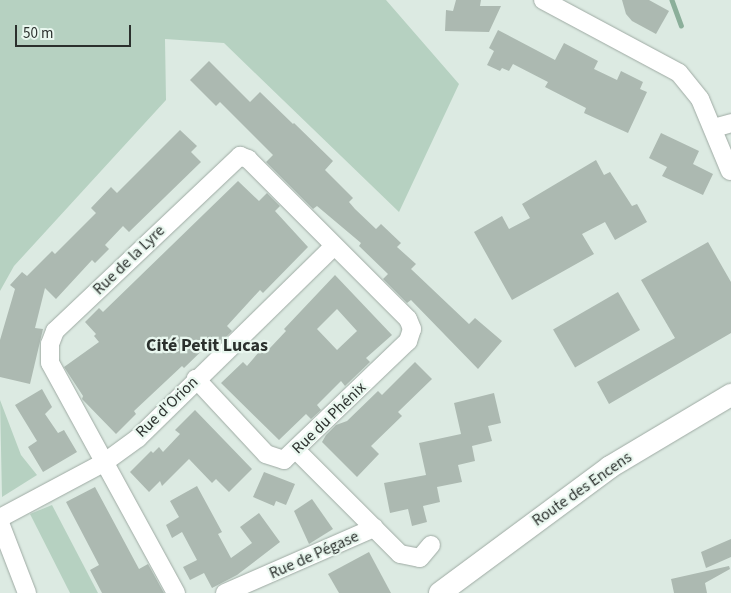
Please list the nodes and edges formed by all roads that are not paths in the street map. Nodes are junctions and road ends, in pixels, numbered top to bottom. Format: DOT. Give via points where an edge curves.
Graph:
graph roads {
  1 [pos="543,0"];
  2 [pos="731,123"];
  3 [pos="714,128"];
  4 [pos="730,171"];
  5 [pos="334,246"];
  6 [pos="412,329"];
  7 [pos="196,379"];
  8 [pos="731,395"];
  9 [pos="296,450"];
  10 [pos="105,462"];
  11 [pos="0,518"];
  12 [pos="0,523"];
  13 [pos="374,528"];
  14 [pos="431,545"];
  15 [pos="27,593"];
  16 [pos="176,593"];
  17 [pos="225,593"];
  18 [pos="440,593"];
  1 -- 3 [label="street" via="679,73 700,99"];
  2 -- 3 [label="street"];
  3 -- 4 [label="street"];
  5 -- 6 [label="street, Rue de la Lyre" via="408,319"];
  5 -- 7 [label="street, Rue d'Orion"];
  5 -- 10 [label="street, Rue de la Lyre" via="248,159 240,156 233,160 55,331 50,344 50,362"];
  6 -- 9 [label="street, Rue du Phénix" via="408,341"];
  7 -- 9 [label="street, Rue du Phénix" via="266,454 284,460"];
  7 -- 10 [label="street, Rue d'Orion" via="138,438"];
  8 -- 18 [label="street, Route des Encens" via="610,467"];
  9 -- 13 [label="street, Rue de Pégase"];
  10 -- 11 [label="street, Rue d'Orion"];
  10 -- 16 [label="street, Rue de la Lyre"];
  12 -- 15 [label="street"];
  13 -- 14 [label="street, Rue de Pégase" via="400,554 410,558 420,558"];
  13 -- 17 [label="street, Rue de Pégase"];
}
